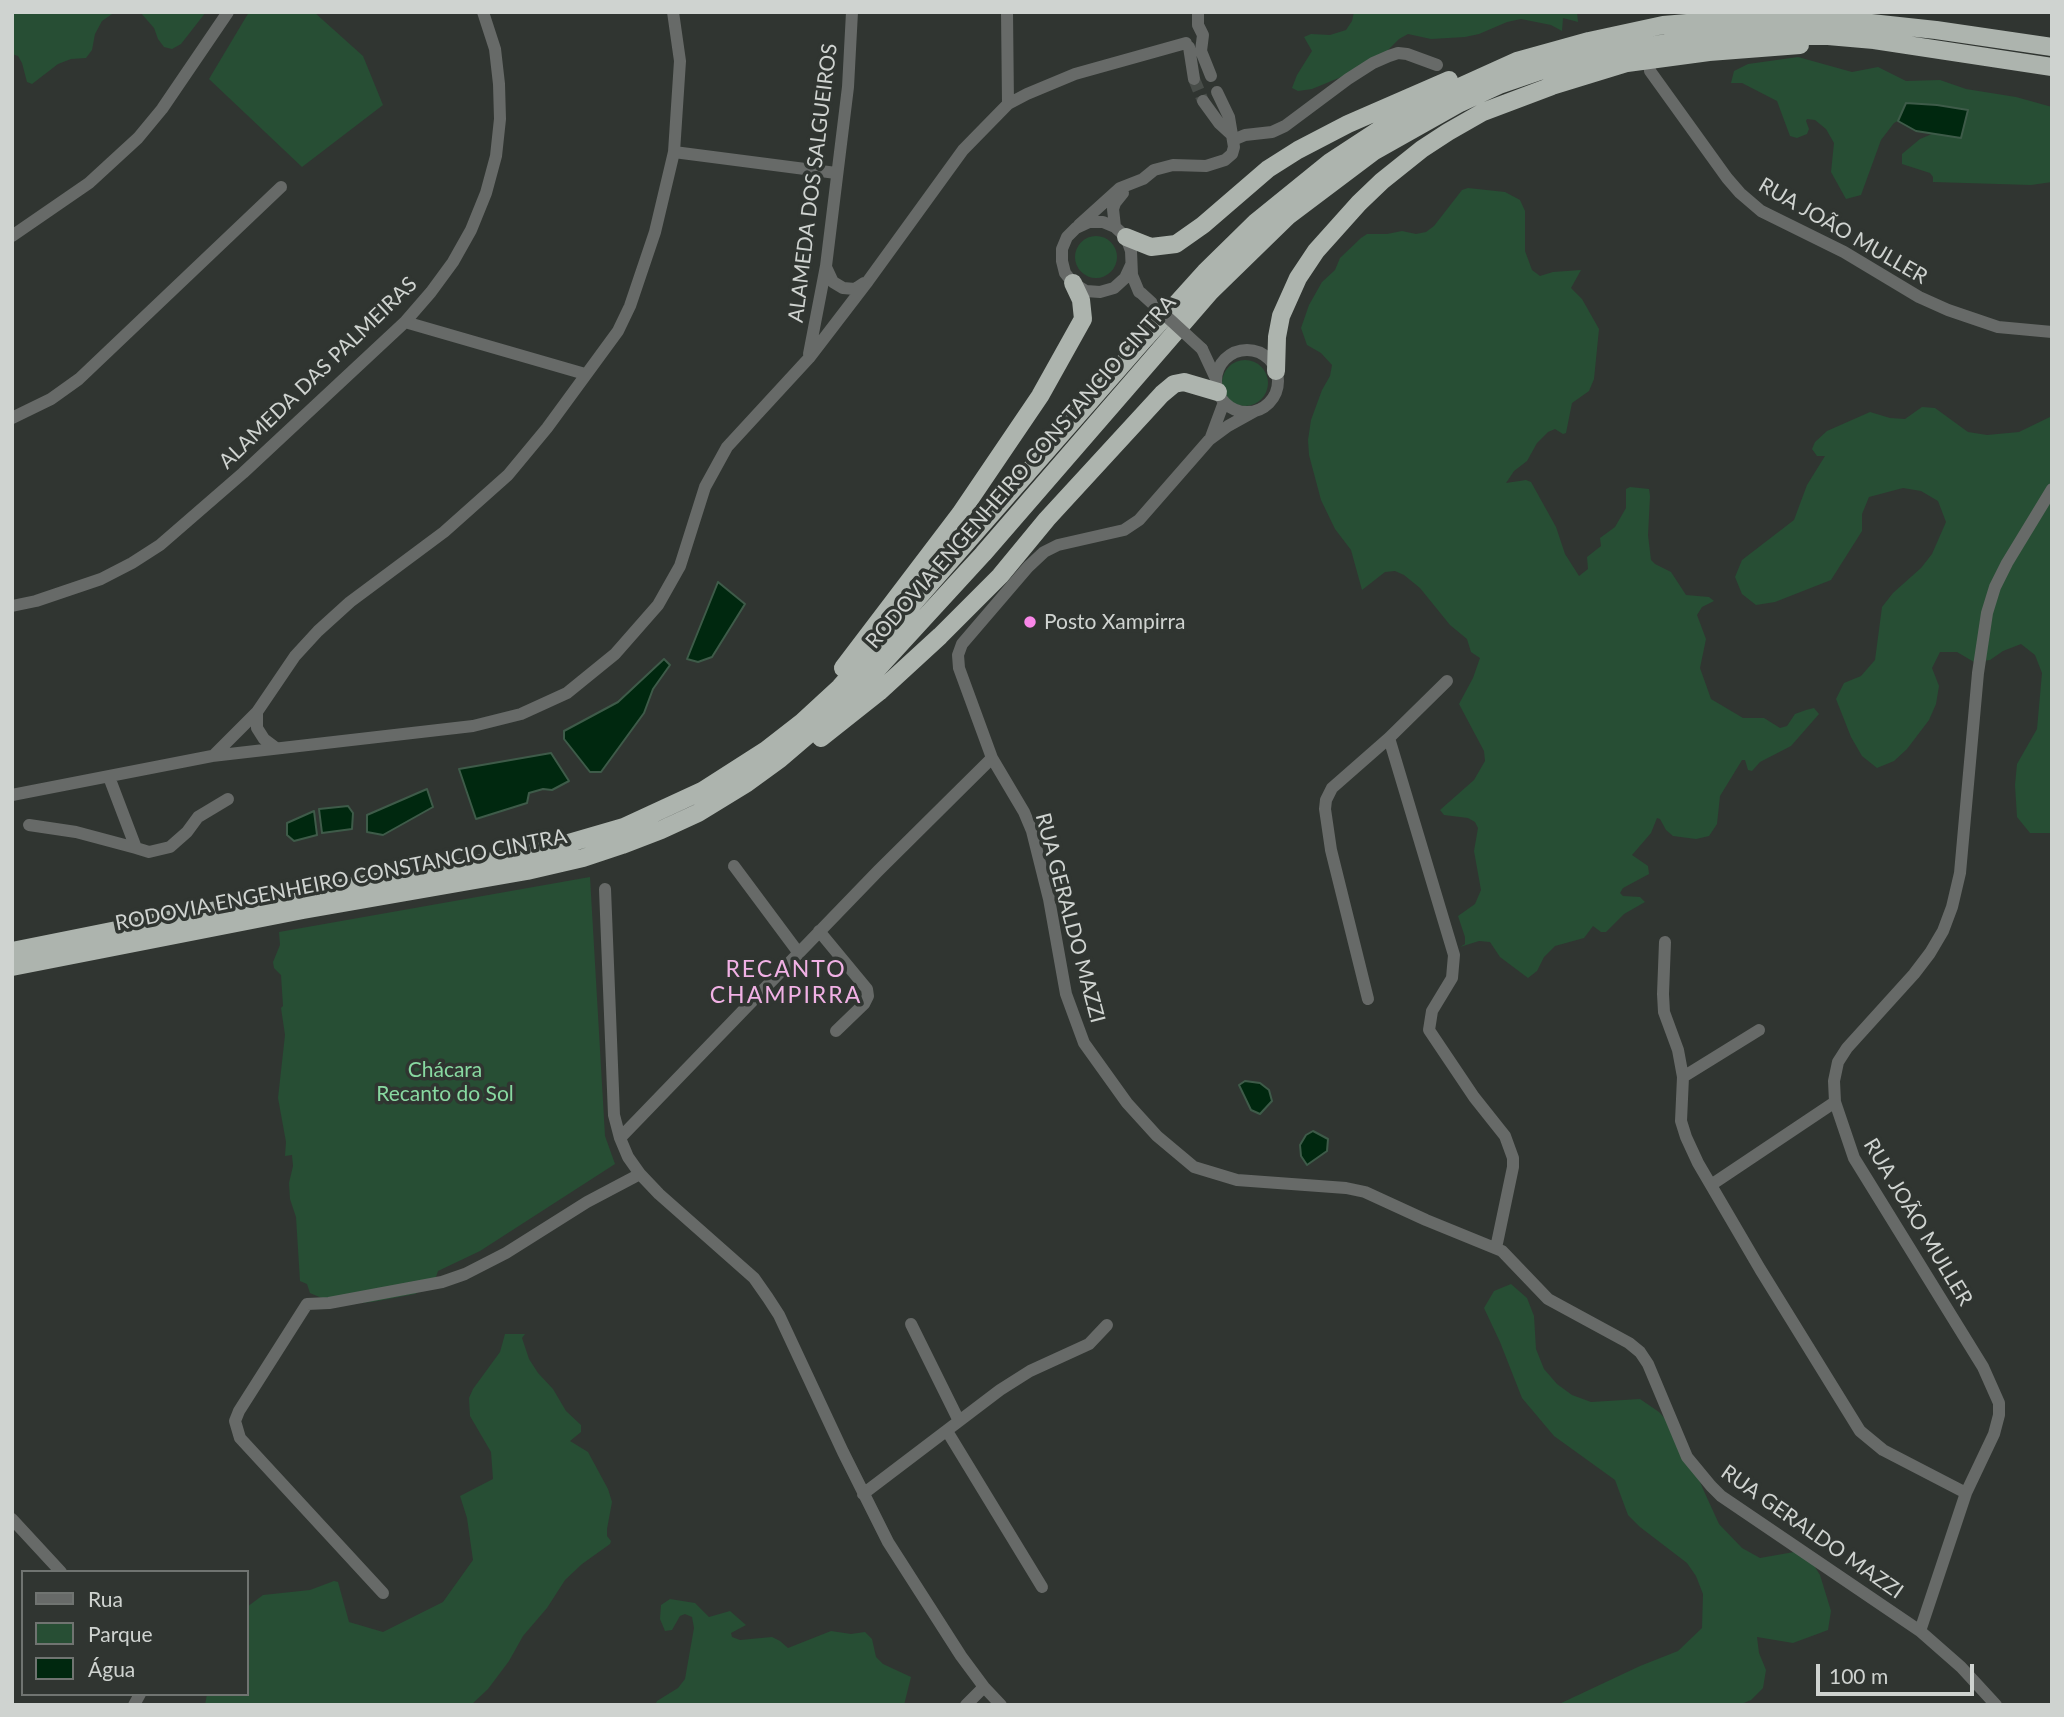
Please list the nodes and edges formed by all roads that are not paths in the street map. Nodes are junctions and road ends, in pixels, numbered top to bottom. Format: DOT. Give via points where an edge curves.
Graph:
graph roads {
  1 [pos="228,12"];
  2 [pos="483,12"];
  3 [pos="673,12"];
  4 [pos="852,12"];
  5 [pos="1007,12"];
  6 [pos="1198,18"];
  7 [pos="1874,40"];
  8 [pos="1192,47"];
  9 [pos="2052,47"];
  10 [pos="1649,59"];
  11 [pos="1517,61"];
  12 [pos="1627,63"];
  13 [pos="1437,65"];
  14 [pos="2052,67"];
  15 [pos="1211,76"];
  16 [pos="1194,79"];
  17 [pos="1663,90"];
  18 [pos="1217,92"];
  19 [pos="1203,101"];
  20 [pos="1008,104"];
  21 [pos="1232,137"];
  22 [pos="674,152"];
  23 [pos="836,173"];
  24 [pos="1131,185"];
  25 [pos="281,187"];
  26 [pos="1076,228"];
  27 [pos="1121,232"];
  28 [pos="12,236"];
  29 [pos="1131,265"];
  30 [pos="826,266"];
  31 [pos="868,281"];
  32 [pos="1073,283"];
  33 [pos="1114,288"];
  34 [pos="1140,293"];
  35 [pos="405,322"];
  36 [pos="2052,332"];
  37 [pos="1203,350"];
  38 [pos="1235,352"];
  39 [pos="809,358"];
  40 [pos="1276,371"];
  41 [pos="585,374"];
  42 [pos="1219,391"];
  43 [pos="1255,411"];
  44 [pos="12,418"];
  45 [pos="1209,440"];
  46 [pos="2052,489"];
  47 [pos="12,606"];
  48 [pos="1447,681"];
  49 [pos="257,712"];
  50 [pos="1389,738"];
  51 [pos="276,748"];
  52 [pos="773,754"];
  53 [pos="212,756"];
  54 [pos="992,758"];
  55 [pos="109,777"];
  56 [pos="12,795"];
  57 [pos="228,799"];
  58 [pos="29,825"];
  59 [pos="136,848"];
  60 [pos="734,866"];
  61 [pos="605,889"];
  62 [pos="819,931"];
  63 [pos="1665,942"];
  64 [pos="12,951"];
  65 [pos="798,953"];
  66 [pos="12,967"];
  67 [pos="1368,999"];
  68 [pos="1759,1030"];
  69 [pos="836,1031"];
  70 [pos="1683,1077"];
  71 [pos="1835,1102"];
  72 [pos="620,1138"];
  73 [pos="640,1174"];
  74 [pos="1711,1185"];
  75 [pos="1496,1248"];
  76 [pos="911,1324"];
  77 [pos="1107,1325"];
  78 [pos="959,1421"];
  79 [pos="947,1431"];
  80 [pos="1966,1493"];
  81 [pos="863,1494"];
  82 [pos="12,1519"];
  83 [pos="59,1570"];
  84 [pos="1042,1587"];
  85 [pos="383,1593"];
  86 [pos="1920,1631"];
  87 [pos="984,1687"];
  88 [pos="966,1705"];
  89 [pos="1001,1705"];
  90 [pos="1996,1705"];
  1 -- 28 [label="street" via="138,138 89,183"];
  2 -- 35 [label="street, ALAMEDA DAS PALMEIRAS" via="495,49 500,119 486,192 453,262"];
  3 -- 22 [label="street" via="680,61"];
  4 -- 23 [label="street, ALAMEDA DOS SALGUEIROS"];
  5 -- 20 [label="street"];
  6 -- 8 [label="street" via="1190,29"];
  7 -- 10 [label="highway"];
  7 -- 14 [label="highway, RODOVIA ENGENHEIRO CONSTANCIO CINTRA"];
  7 -- 52 [label="highway, RODOVIA ENGENHEIRO CONSTANCIO CINTRA" via="1729,35 1586,59 1499,85 1373,152 1289,216 1210,292 901,646 849,700"];
  8 -- 15 [label="street"];
  8 -- 16 [label="street"];
  8 -- 20 [label="street" via="1075,74"];
  9 -- 11 [label="highway, RODOVIA ENGENHEIRO CONSTANCIO CINTRA" via="1843,20 1748,18 1663,25"];
  10 -- 12 [label="highway"];
  10 -- 17 [label="street" via="1648,68"];
  11 -- 27 [label="highway" via="1429,88 1298,150 1176,244 1151,247"];
  11 -- 52 [label="highway, RODOVIA ENGENHEIRO CONSTANCIO CINTRA" via="1388,124 1330,162 1256,222 1132,353 841,687"];
  12 -- 17 [label="street"];
  12 -- 40 [label="highway" via="1483,112 1392,173 1337,227 1298,278 1281,316"];
  13 -- 21 [label="street" via="1407,54 1389,56 1348,79 1285,126"];
  17 -- 36 [label="street, RUA JOÃO MULLER" via="1740,194 1761,211 1948,310 1998,327"];
  18 -- 21 [label="street"];
  19 -- 21 [label="street"];
  20 -- 31 [label="street" via="963,150"];
  21 -- 24 [label="street" via="1232,154 1225,160 1154,170"];
  22 -- 23 [label="street"];
  22 -- 41 [label="street" via="655,232 630,306 618,331"];
  23 -- 30 [label="street, ALAMEDA DOS SALGUEIROS"];
  24 -- 26 [label="street" via="1119,188"];
  24 -- 27 [label="street" via="1113,209"];
  25 -- 44 [label="street" via="79,379"];
  26 -- 27 [label="street" via="1103,222"];
  26 -- 32 [label="street" via="1062,248 1065,273"];
  27 -- 29 [label="street" via="1131,251"];
  29 -- 33 [label="street"];
  29 -- 34 [label="street"];
  30 -- 31 [label="street" via="833,282 843,288 855,289"];
  30 -- 39 [label="street, ALAMEDA DOS SALGUEIROS"];
  31 -- 39 [label="street"];
  32 -- 33 [label="street" via="1100,292"];
  32 -- 52 [label="highway" via="1083,319 1040,396 960,514 847,663 793,718"];
  33 -- 34 [label="street"];
  34 -- 37 [label="street, bridge"];
  35 -- 41 [label="street"];
  35 -- 47 [label="street, ALAMEDA DAS PALMEIRAS" via="160,545 101,579"];
  37 -- 38 [label="street"];
  37 -- 42 [label="street"];
  38 -- 40 [label="street" via="1260,353"];
  38 -- 42 [label="street" via="1219,368"];
  39 -- 51 [label="street" via="727,447 705,487 680,566 658,605 615,654 567,693 521,714 473,726"];
  40 -- 43 [label="street" via="1274,396"];
  41 -- 49 [label="street" via="508,475 318,631"];
  42 -- 43 [label="street" via="1233,409"];
  42 -- 45 [label="street"];
  42 -- 52 [label="highway" via="1184,382 1174,384 940,636 807,748"];
  43 -- 45 [label="street"];
  45 -- 54 [label="street, RUA GERALDO MAZZI" via="1139,520 1124,530 1044,552 962,644 959,668"];
  46 -- 71 [label="street, RUA JOÃO MULLER" via="2007,563 1987,613 1960,873 1952,907 1930,953 1838,1062"];
  48 -- 50 [label="street"];
  49 -- 51 [label="street" via="257,728"];
  49 -- 53 [label="street"];
  50 -- 67 [label="street" via="1332,788 1325,809"];
  50 -- 75 [label="street" via="1454,955 1452,978 1432,1011 1429,1030 1482,1110 1505,1136 1513,1158"];
  51 -- 53 [label="street"];
  52 -- 64 [label="highway, RODOVIA ENGENHEIRO CONSTANCIO CINTRA" via="702,791 590,839"];
  52 -- 66 [label="highway, RODOVIA ENGENHEIRO CONSTANCIO CINTRA" via="747,783 698,813 583,858"];
  53 -- 55 [label="street"];
  54 -- 62 [label="street"];
  54 -- 75 [label="street, RUA GERALDO MAZZI" via="1032,831 1066,994 1084,1043 1157,1136 1195,1167 1212,1174 1365,1192"];
  55 -- 56 [label="street"];
  55 -- 59 [label="street"];
  57 -- 59 [label="street" via="198,817 170,847 149,852"];
  58 -- 59 [label="street"];
  60 -- 65 [label="street"];
  61 -- 72 [label="street" via="612,1082"];
  62 -- 65 [label="street"];
  62 -- 69 [label="street" via="867,989 864,1004"];
  63 -- 70 [label="street" via="1664,1012"];
  65 -- 72 [label="street"];
  68 -- 70 [label="street"];
  70 -- 74 [label="street" via="1681,1121"];
  71 -- 74 [label="street"];
  71 -- 80 [label="street, RUA JOÃO MULLER" via="1854,1158 1983,1367 1999,1404 1994,1434"];
  72 -- 73 [label="street"];
  73 -- 81 [label="street" via="754,1278 768,1298"];
  73 -- 85 [label="street" via="465,1274 442,1282 307,1304 239,1411 235,1421 240,1438"];
  74 -- 80 [label="street" via="1860,1431 1883,1450"];
  75 -- 86 [label="street, RUA GERALDO MAZZI" via="1548,1299 1640,1352 1687,1457 1721,1496"];
  76 -- 78 [label="street"];
  77 -- 78 [label="street" via="1089,1344 1017,1379"];
  78 -- 79 [label="street"];
  79 -- 81 [label="street"];
  79 -- 84 [label="street"];
  80 -- 86 [label="street, RUA JOÃO MULLER"];
  81 -- 87 [label="street" via="910,1578"];
  82 -- 83 [label="street"];
  86 -- 90 [label="street, RUA GERALDO MAZZI"];
  87 -- 88 [label="street"];
  87 -- 89 [label="street"];
}
